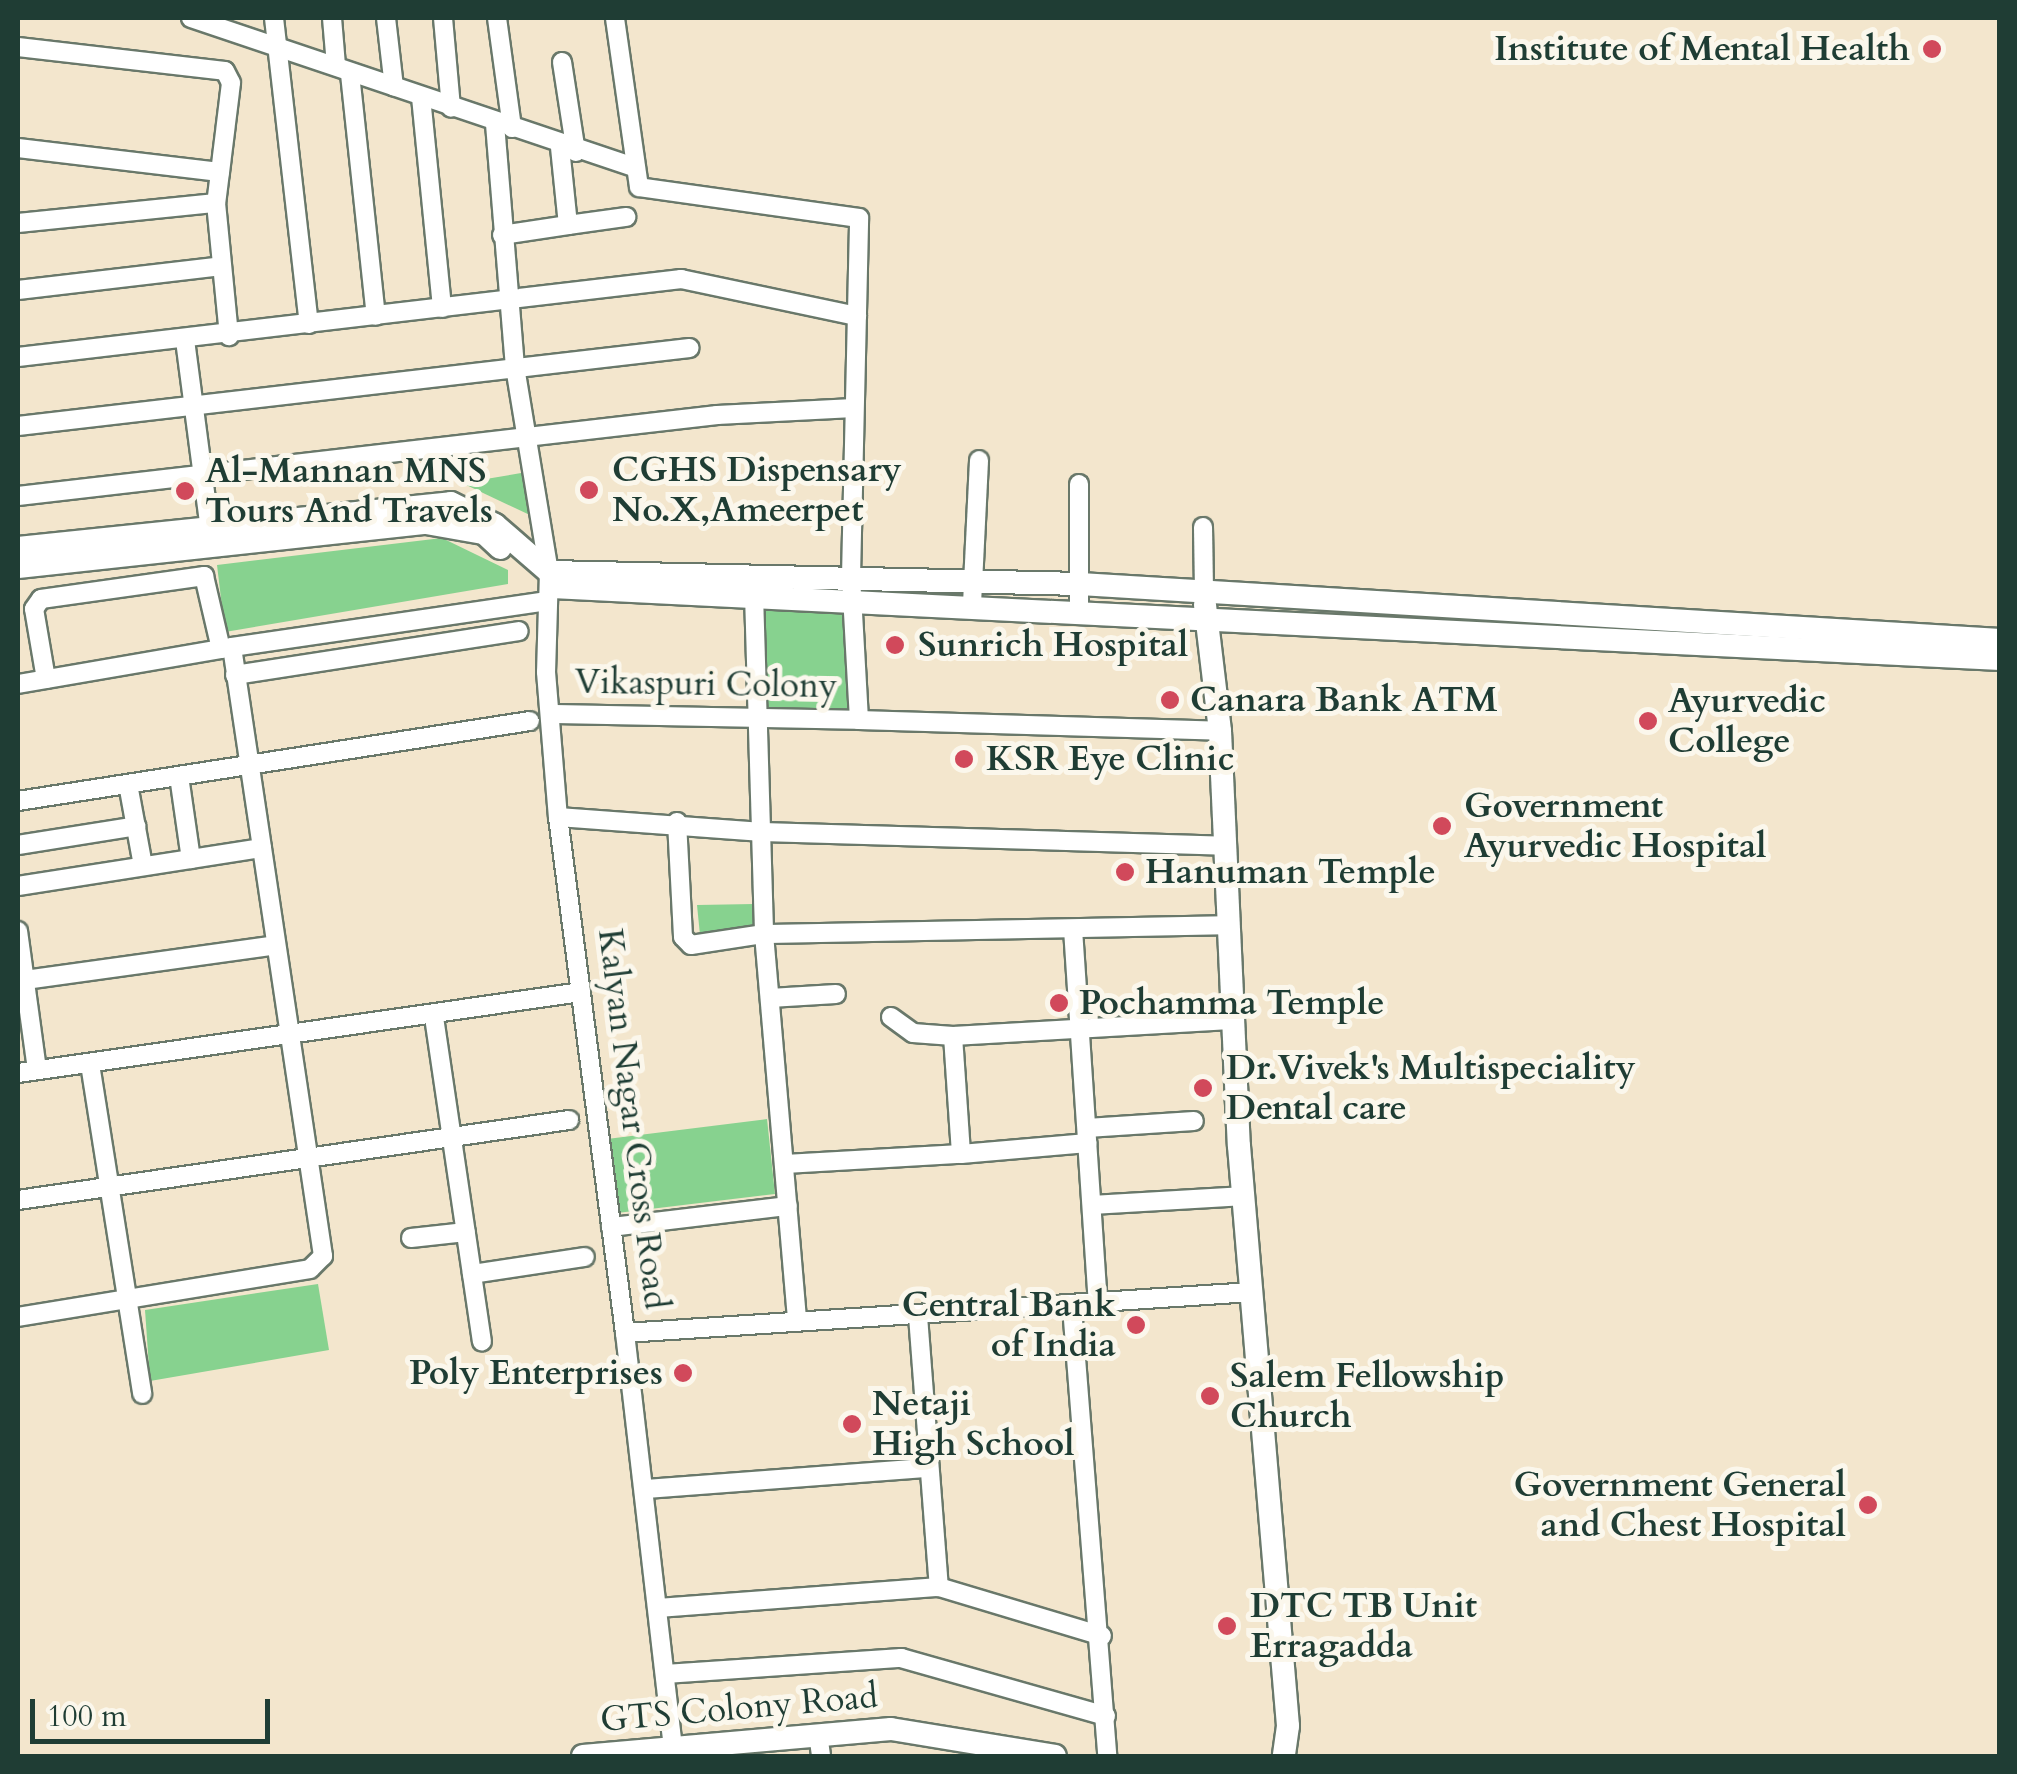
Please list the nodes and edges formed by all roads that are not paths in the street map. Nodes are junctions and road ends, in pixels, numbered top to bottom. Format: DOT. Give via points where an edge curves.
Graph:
graph roads {
  1 [pos="191,18"];
  2 [pos="274,18"];
  3 [pos="332,18"];
  4 [pos="386,18"];
  5 [pos="443,18"];
  6 [pos="496,18"];
  7 [pos="615,18"];
  8 [pos="222,23"];
  9 [pos="18,47"];
  10 [pos="279,49"];
  11 [pos="562,62"];
  12 [pos="343,70"];
  13 [pos="394,87"];
  14 [pos="421,97"];
  15 [pos="451,108"];
  16 [pos="504,126"];
  17 [pos="18,148"];
  18 [pos="568,150"];
  19 [pos="633,167"];
  20 [pos="220,172"];
  21 [pos="216,203"];
  22 [pos="626,217"];
  23 [pos="18,223"];
  24 [pos="568,225"];
  25 [pos="502,235"];
  26 [pos="222,266"];
  27 [pos="18,290"];
  28 [pos="510,300"];
  29 [pos="442,308"];
  30 [pos="376,316"];
  31 [pos="857,316"];
  32 [pos="310,324"];
  33 [pos="229,336"];
  34 [pos="186,340"];
  35 [pos="690,348"];
  36 [pos="18,357"];
  37 [pos="515,368"];
  38 [pos="194,405"];
  39 [pos="854,408"];
  40 [pos="18,426"];
  41 [pos="524,437"];
  42 [pos="978,460"];
  43 [pos="201,472"];
  44 [pos="1079,484"];
  45 [pos="18,496"];
  46 [pos="1203,527"];
  47 [pos="210,537"];
  48 [pos="18,548"];
  49 [pos="18,567"];
  50 [pos="1080,584"];
  51 [pos="547,586"];
  52 [pos="853,587"];
  53 [pos="972,593"];
  54 [pos="754,594"];
  55 [pos="1204,594"];
  56 [pos="1079,610"];
  57 [pos="1207,618"];
  58 [pos="518,631"];
  59 [pos="2000,640"];
  60 [pos="226,648"];
  61 [pos="2000,659"];
  62 [pos="235,676"];
  63 [pos="46,679"];
  64 [pos="18,684"];
  65 [pos="551,714"];
  66 [pos="754,718"];
  67 [pos="530,720"];
  68 [pos="858,720"];
  69 [pos="1220,731"];
  70 [pos="250,765"];
  71 [pos="179,776"];
  72 [pos="128,784"];
  73 [pos="18,801"];
  74 [pos="558,817"];
  75 [pos="678,822"];
  76 [pos="136,826"];
  77 [pos="762,832"];
  78 [pos="18,845"];
  79 [pos="1225,846"];
  80 [pos="262,848"];
  81 [pos="191,859"];
  82 [pos="142,866"];
  83 [pos="18,886"];
  84 [pos="1228,925"];
  85 [pos="1073,928"];
  86 [pos="18,932"];
  87 [pos="764,934"];
  88 [pos="276,944"];
  89 [pos="20,960"];
  90 [pos="26,980"];
  91 [pos="581,992"];
  92 [pos="836,994"];
  93 [pos="770,998"];
  94 [pos="892,1017"];
  95 [pos="434,1018"];
  96 [pos="1231,1020"];
  97 [pos="1080,1028"];
  98 [pos="953,1036"];
  99 [pos="288,1037"];
  100 [pos="90,1064"];
  101 [pos="38,1070"];
  102 [pos="18,1073"];
  103 [pos="569,1120"];
  104 [pos="1194,1121"];
  105 [pos="1088,1135"];
  106 [pos="452,1136"];
  107 [pos="962,1154"];
  108 [pos="306,1157"];
  109 [pos="785,1164"];
  110 [pos="108,1186"];
  111 [pos="1244,1196"];
  112 [pos="18,1200"];
  113 [pos="1092,1205"];
  114 [pos="788,1206"];
  115 [pos="611,1227"];
  116 [pos="466,1232"];
  117 [pos="412,1238"];
  118 [pos="585,1258"];
  119 [pos="472,1274"];
  120 [pos="1253,1292"];
  121 [pos="127,1298"];
  122 [pos="1098,1304"];
  123 [pos="1072,1307"];
  124 [pos="18,1316"];
  125 [pos="918,1316"];
  126 [pos="797,1322"];
  127 [pos="625,1333"];
  128 [pos="482,1340"];
  129 [pos="142,1394"];
  130 [pos="926,1468"];
  131 [pos="645,1489"];
  132 [pos="939,1587"];
  133 [pos="658,1608"];
  134 [pos="1102,1636"];
  135 [pos="665,1674"];
  136 [pos="1106,1716"];
  137 [pos="1288,1726"];
  138 [pos="820,1745"];
  139 [pos="673,1746"];
  140 [pos="1022,1754"];
  141 [pos="583,1756"];
  142 [pos="1055,1756"];
  143 [pos="1107,1756"];
  144 [pos="1284,1756"];
  145 [pos="1298,1756"];
  1 -- 8 [label="street"];
  2 -- 10 [label="street"];
  3 -- 12 [label="street"];
  4 -- 13 [label="street"];
  5 -- 15 [label="street"];
  6 -- 16 [label="street, Kalyan Nagar Cross Road"];
  7 -- 19 [label="street"];
  8 -- 10 [label="street"];
  9 -- 20 [label="street" via="226,71 231,83"];
  10 -- 12 [label="street"];
  10 -- 32 [label="street"];
  11 -- 18 [label="street"];
  12 -- 13 [label="street"];
  12 -- 30 [label="street"];
  13 -- 14 [label="street"];
  14 -- 15 [label="street"];
  14 -- 29 [label="street"];
  15 -- 16 [label="street"];
  16 -- 18 [label="street"];
  16 -- 25 [label="street, Kalyan Nagar Cross Road"];
  17 -- 20 [label="street"];
  18 -- 19 [label="street"];
  18 -- 24 [label="street"];
  19 -- 31 [label="street, Vikaspuri Colony" via="639,188 859,218"];
  20 -- 21 [label="street"];
  21 -- 23 [label="street"];
  21 -- 26 [label="street"];
  22 -- 24 [label="street"];
  24 -- 25 [label="street"];
  25 -- 28 [label="street, Kalyan Nagar Cross Road"];
  26 -- 27 [label="street"];
  26 -- 33 [label="street"];
  28 -- 29 [label="street"];
  28 -- 31 [label="street" via="681,279"];
  28 -- 37 [label="street, Kalyan Nagar Cross Road"];
  29 -- 30 [label="street"];
  30 -- 32 [label="street"];
  31 -- 39 [label="street, Vikaspuri Colony"];
  32 -- 33 [label="street"];
  33 -- 34 [label="street"];
  34 -- 36 [label="street"];
  34 -- 38 [label="street"];
  35 -- 37 [label="street"];
  37 -- 38 [label="street"];
  37 -- 41 [label="street, Kalyan Nagar Cross Road"];
  38 -- 40 [label="street"];
  38 -- 43 [label="street"];
  39 -- 41 [label="street"];
  39 -- 52 [label="street, Vikaspuri Colony"];
  41 -- 43 [label="street"];
  41 -- 51 [label="street, Kalyan Nagar Cross Road"];
  42 -- 53 [label="street"];
  43 -- 45 [label="street"];
  43 -- 47 [label="street"];
  44 -- 50 [label="street"];
  46 -- 55 [label="street"];
  47 -- 48 [label="main road"];
  47 -- 49 [label="main road"];
  47 -- 51 [label="main road" via="451,504 495,525"];
  50 -- 53 [label="main road"];
  50 -- 55 [label="main road"];
  50 -- 56 [label="street"];
  51 -- 52 [label="main road"];
  51 -- 54 [label="main road"];
  51 -- 60 [label="street"];
  51 -- 65 [label="street, Kalyan Nagar Cross Road"];
  52 -- 53 [label="main road"];
  52 -- 54 [label="main road"];
  52 -- 68 [label="street, Vikaspuri Colony"];
  53 -- 56 [label="main road"];
  54 -- 66 [label="street"];
  55 -- 57 [label="main road"];
  55 -- 59 [label="main road"];
  56 -- 57 [label="main road"];
  57 -- 61 [label="main road"];
  57 -- 69 [label="main road"];
  58 -- 62 [label="street"];
  60 -- 62 [label="street"];
  60 -- 63 [label="street"];
  60 -- 63 [label="street" via="204,576 42,599 34,604"];
  62 -- 70 [label="street"];
  63 -- 64 [label="street"];
  65 -- 66 [label="street, Vikaspuri Colony"];
  65 -- 74 [label="street, Kalyan Nagar Cross Road"];
  66 -- 68 [label="street, Vikaspuri Colony"];
  66 -- 77 [label="street"];
  67 -- 70 [label="street"];
  68 -- 69 [label="street"];
  69 -- 79 [label="main road"];
  70 -- 71 [label="street"];
  70 -- 80 [label="street"];
  71 -- 72 [label="street"];
  71 -- 81 [label="street"];
  72 -- 73 [label="street"];
  72 -- 76 [label="street"];
  74 -- 75 [label="street"];
  74 -- 91 [label="street, Kalyan Nagar Cross Road"];
  75 -- 77 [label="street"];
  75 -- 87 [label="street" via="686,942"];
  76 -- 78 [label="street"];
  76 -- 82 [label="street"];
  77 -- 79 [label="street"];
  77 -- 87 [label="street"];
  79 -- 84 [label="main road"];
  80 -- 81 [label="street"];
  80 -- 88 [label="street"];
  81 -- 82 [label="street"];
  82 -- 83 [label="street"];
  84 -- 85 [label="street"];
  84 -- 96 [label="main road"];
  85 -- 87 [label="street"];
  85 -- 97 [label="street"];
  86 -- 89 [label="street"];
  87 -- 93 [label="street"];
  88 -- 90 [label="street"];
  88 -- 99 [label="street"];
  89 -- 90 [label="street"];
  90 -- 101 [label="street"];
  91 -- 95 [label="street"];
  91 -- 115 [label="street, Kalyan Nagar Cross Road"];
  92 -- 93 [label="street"];
  93 -- 109 [label="street"];
  94 -- 98 [label="street" via="913,1032"];
  95 -- 99 [label="street"];
  95 -- 106 [label="street"];
  96 -- 97 [label="street"];
  96 -- 111 [label="main road"];
  97 -- 98 [label="street"];
  97 -- 105 [label="street"];
  98 -- 107 [label="street"];
  99 -- 100 [label="street"];
  99 -- 108 [label="street"];
  100 -- 101 [label="street"];
  100 -- 110 [label="street"];
  101 -- 102 [label="street"];
  103 -- 106 [label="street"];
  104 -- 105 [label="street"];
  105 -- 107 [label="street"];
  105 -- 113 [label="street"];
  106 -- 108 [label="street"];
  106 -- 116 [label="street"];
  107 -- 109 [label="street"];
  108 -- 110 [label="street"];
  108 -- 121 [label="street" via="324,1256 316,1267"];
  109 -- 114 [label="street"];
  110 -- 112 [label="street"];
  110 -- 121 [label="street"];
  111 -- 113 [label="street"];
  111 -- 120 [label="main road"];
  113 -- 122 [label="street"];
  114 -- 115 [label="street"];
  114 -- 126 [label="street"];
  115 -- 127 [label="street, Kalyan Nagar Cross Road"];
  116 -- 117 [label="street"];
  116 -- 119 [label="street"];
  118 -- 119 [label="street"];
  119 -- 128 [label="street"];
  120 -- 122 [label="street, Kalyan Nagar Cross Road"];
  120 -- 137 [label="main road"];
  121 -- 124 [label="street"];
  121 -- 129 [label="street"];
  122 -- 123 [label="street, Kalyan Nagar Cross Road"];
  123 -- 125 [label="street, Kalyan Nagar Cross Road"];
  123 -- 134 [label="street"];
  125 -- 126 [label="street, Kalyan Nagar Cross Road"];
  125 -- 130 [label="street"];
  126 -- 127 [label="street, Kalyan Nagar Cross Road"];
  127 -- 131 [label="street"];
  130 -- 131 [label="street"];
  130 -- 132 [label="street"];
  131 -- 133 [label="street"];
  132 -- 133 [label="street"];
  132 -- 134 [label="street"];
  133 -- 135 [label="street"];
  134 -- 136 [label="street"];
  135 -- 136 [label="street" via="900,1658"];
  135 -- 139 [label="street"];
  136 -- 143 [label="street"];
  137 -- 144 [label="main road"];
  137 -- 145 [label="main road"];
  138 -- 139 [label="main road, GTS Colony Road"];
  138 -- 140 [label="main road, GTS Colony Road" via="910,1730"];
  139 -- 141 [label="main road, GTS Colony Road"];
  140 -- 142 [label="main road, GTS Colony Road"];
}
